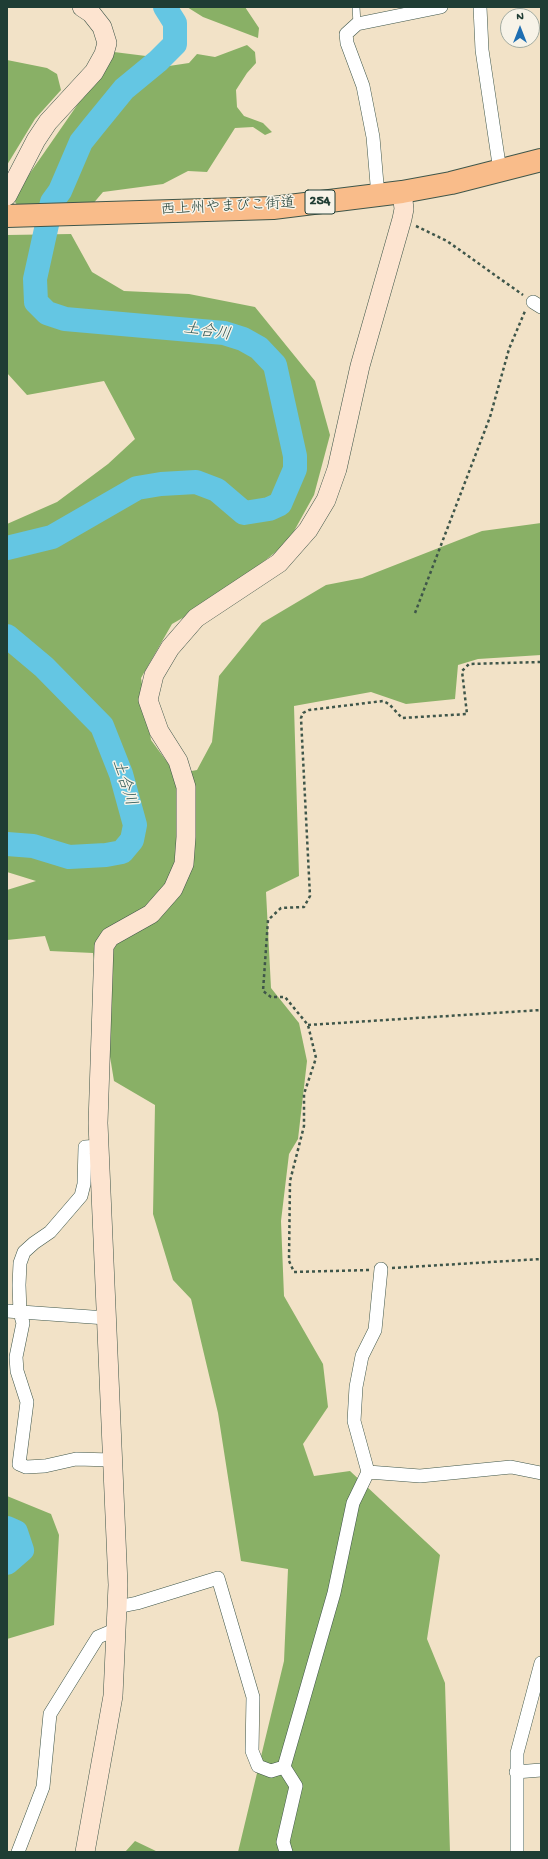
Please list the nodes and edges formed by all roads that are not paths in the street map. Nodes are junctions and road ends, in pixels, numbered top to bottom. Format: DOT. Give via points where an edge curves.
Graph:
graph roads {
  1 [pos="82,7"];
  2 [pos="356,7"];
  3 [pos="441,7"];
  4 [pos="480,7"];
  5 [pos="357,24"];
  6 [pos="541,160"];
  7 [pos="500,171"];
  8 [pos="402,192"];
  9 [pos="7,196"];
  10 [pos="378,196"];
  11 [pos="14,216"];
  12 [pos="99,1146"];
  13 [pos="381,1269"];
  14 [pos="14,1312"];
  15 [pos="106,1318"];
  16 [pos="112,1460"];
  17 [pos="368,1472"];
  18 [pos="541,1473"];
  19 [pos="117,1607"];
  20 [pos="117,1629"];
  21 [pos="541,1663"];
  22 [pos="284,1767"];
  23 [pos="541,1770"];
  24 [pos="516,1772"];
  25 [pos="18,1852"];
  26 [pos="85,1852"];
  27 [pos="286,1852"];
  28 [pos="517,1852"];
  1 -- 9 [label="street" via="91,12 102,27 107,43 104,54 94,72 48,122"];
  2 -- 5 [label="lane"];
  3 -- 5 [label="street"];
  4 -- 7 [label="street" via="482,50"];
  5 -- 10 [label="street" via="346,34 347,44 363,86 373,136"];
  6 -- 7 [label="highway, 西上州やまびこ街道 / 254"];
  7 -- 8 [label="highway, 西上州やまびこ街道 / 254"];
  8 -- 10 [label="highway, 西上州やまびこ街道 / 254"];
  8 -- 12 [label="street" via="402,219 360,366 337,469 326,500 308,530 279,563 196,618 170,648 154,676 148,700 159,731 178,761 186,787 184,864 173,889 152,914 110,937 104,946"];
  10 -- 11 [label="highway, 西上州やまびこ街道 / 254" via="273,208"];
  12 -- 14 [label="street" via="85,1147 84,1184 81,1196 50,1232 24,1252 20,1263"];
  12 -- 15 [label="street"];
  13 -- 17 [label="street" via="375,1330 362,1356 356,1387 354,1421"];
  14 -- 15 [label="street"];
  14 -- 16 [label="street" via="23,1323 16,1357 17,1371 27,1402 19,1464 26,1468 76,1459"];
  15 -- 16 [label="street"];
  16 -- 19 [label="street"];
  17 -- 18 [label="street" via="420,1476 511,1467"];
  17 -- 22 [label="street" via="353,1503 334,1593"];
  19 -- 20 [label="street"];
  19 -- 22 [label="street" via="218,1578 254,1697 252,1751 258,1766 270,1771"];
  20 -- 25 [label="street" via="98,1637 50,1714 43,1787"];
  20 -- 26 [label="street" via="113,1696"];
  21 -- 24 [label="street" via="517,1753"];
  22 -- 27 [label="street" via="296,1786 283,1842"];
  23 -- 24 [label="street"];
  24 -- 28 [label="street"];
}
